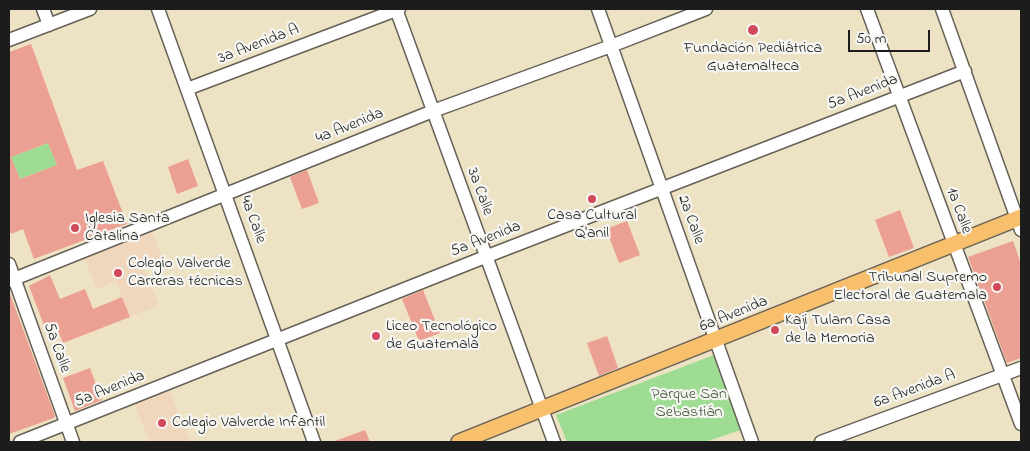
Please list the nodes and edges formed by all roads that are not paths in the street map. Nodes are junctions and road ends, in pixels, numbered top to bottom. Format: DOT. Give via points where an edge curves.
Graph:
graph roads {
  1 [pos="43,9"];
  2 [pos="90,9"];
  3 [pos="158,9"];
  4 [pos="397,9"];
  5 [pos="598,9"];
  6 [pos="706,9"];
  7 [pos="866,9"];
  8 [pos="942,9"];
  9 [pos="49,25"];
  10 [pos="9,40"];
  11 [pos="611,46"];
  12 [pos="965,71"];
  13 [pos="187,89"];
  14 [pos="899,97"];
  15 [pos="433,111"];
  16 [pos="662,190"];
  17 [pos="225,194"];
  18 [pos="1020,222"];
  19 [pos="953,246"];
  20 [pos="485,258"];
  21 [pos="9,264"];
  22 [pos="11,280"];
  23 [pos="278,341"];
  24 [pos="716,341"];
  25 [pos="1021,368"];
  26 [pos="1002,375"];
  27 [pos="542,411"];
  28 [pos="1021,424"];
  29 [pos="67,425"];
  30 [pos="20,442"];
  31 [pos="74,442"];
  32 [pos="314,442"];
  33 [pos="459,442"];
  34 [pos="554,442"];
  35 [pos="752,442"];
  36 [pos="820,442"];
  1 -- 9 [label="street"];
  2 -- 9 [label="street"];
  3 -- 13 [label="street, 4a Calle"];
  4 -- 13 [label="street, 3a Avenida A"];
  4 -- 15 [label="street, 3a Calle"];
  5 -- 11 [label="street, 2a Calle"];
  6 -- 11 [label="street, 4a Avenida"];
  7 -- 14 [label="street, 1a Calle"];
  8 -- 12 [label="street"];
  9 -- 10 [label="street"];
  11 -- 15 [label="street, 4a Avenida"];
  11 -- 16 [label="street, 2a Calle"];
  12 -- 14 [label="street, 5a Avenida"];
  12 -- 18 [label="street"];
  13 -- 17 [label="street, 4a Calle"];
  14 -- 16 [label="street, 5a Avenida"];
  14 -- 19 [label="street, 1a Calle"];
  15 -- 17 [label="street, 4a Avenida"];
  15 -- 20 [label="street, 3a Calle"];
  16 -- 20 [label="street, 5a Avenida"];
  16 -- 24 [label="street, 2a Calle"];
  17 -- 22 [label="street, 4a Avenida"];
  17 -- 23 [label="street, 4a Calle"];
  18 -- 19 [label="main road, 6a Avenida"];
  19 -- 24 [label="main road, 6a Avenida"];
  19 -- 26 [label="street, 1a Calle"];
  20 -- 23 [label="street, 5a Avenida"];
  20 -- 27 [label="street, 3a Calle"];
  21 -- 22 [label="street, 5a Calle"];
  22 -- 29 [label="street, 5a Calle"];
  23 -- 29 [label="street, 5a Avenida"];
  23 -- 32 [label="street, 4a Calle"];
  24 -- 27 [label="main road, 6a Avenida"];
  24 -- 35 [label="street, 2a Calle"];
  25 -- 26 [label="street, 6a Avenida A"];
  26 -- 28 [label="street, 1a Calle"];
  26 -- 36 [label="street, 6a Avenida A"];
  27 -- 33 [label="main road, 6a Avenida"];
  27 -- 34 [label="street, 3a Calle"];
  29 -- 30 [label="street, 5a Avenida"];
  29 -- 31 [label="street, 5a Calle"];
}
